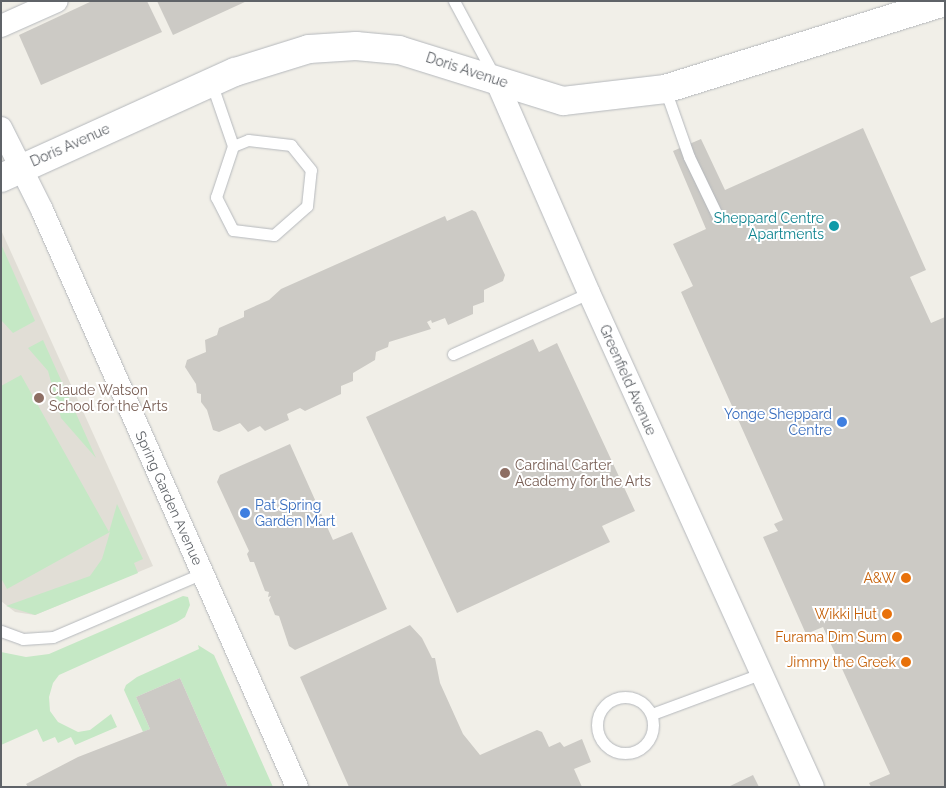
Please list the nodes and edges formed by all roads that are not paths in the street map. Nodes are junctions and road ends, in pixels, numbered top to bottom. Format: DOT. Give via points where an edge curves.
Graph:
graph roads {
  1 [pos="57,1"];
  2 [pos="454,1"];
  3 [pos="945,2"];
  4 [pos="1,26"];
  5 [pos="496,80"];
  6 [pos="211,82"];
  7 [pos="666,89"];
  8 [pos="1,128"];
  9 [pos="233,146"];
  10 [pos="11,173"];
  11 [pos="718,218"];
  12 [pos="589,293"];
  13 [pos="452,354"];
  14 [pos="203,573"];
  15 [pos="1,631"];
  16 [pos="760,674"];
  17 [pos="652,714"];
  18 [pos="297,787"];
  19 [pos="813,787"];
  1 -- 4 [label="street"];
  2 -- 5 [label="lane"];
  3 -- 7 [label="street, Doris Avenue"];
  5 -- 6 [label="street, Doris Avenue" via="406,51 344,46 276,57"];
  5 -- 7 [label="street, Doris Avenue" via="563,101"];
  5 -- 12 [label="street, Greenfield Avenue"];
  6 -- 9 [label="lane"];
  6 -- 10 [label="street, Doris Avenue"];
  7 -- 11 [label="lane" via="690,157"];
  8 -- 10 [label="street, Spring Garden Avenue"];
  9 -- 9 [label="lane" via="216,197 233,230 274,235 307,206 311,170 291,145 248,140"];
  10 -- 14 [label="street, Spring Garden Avenue"];
  12 -- 13 [label="lane"];
  12 -- 16 [label="street, Greenfield Avenue"];
  14 -- 15 [label="lane" via="52,637 23,639"];
  14 -- 18 [label="street, Spring Garden Avenue"];
  16 -- 17 [label="lane"];
  16 -- 19 [label="street, Greenfield Avenue"];
  17 -- 17 [label="lane" via="642,701 626,696 610,700 599,712 596,729 602,744 616,753 633,754 646,745 654,730"];
}
